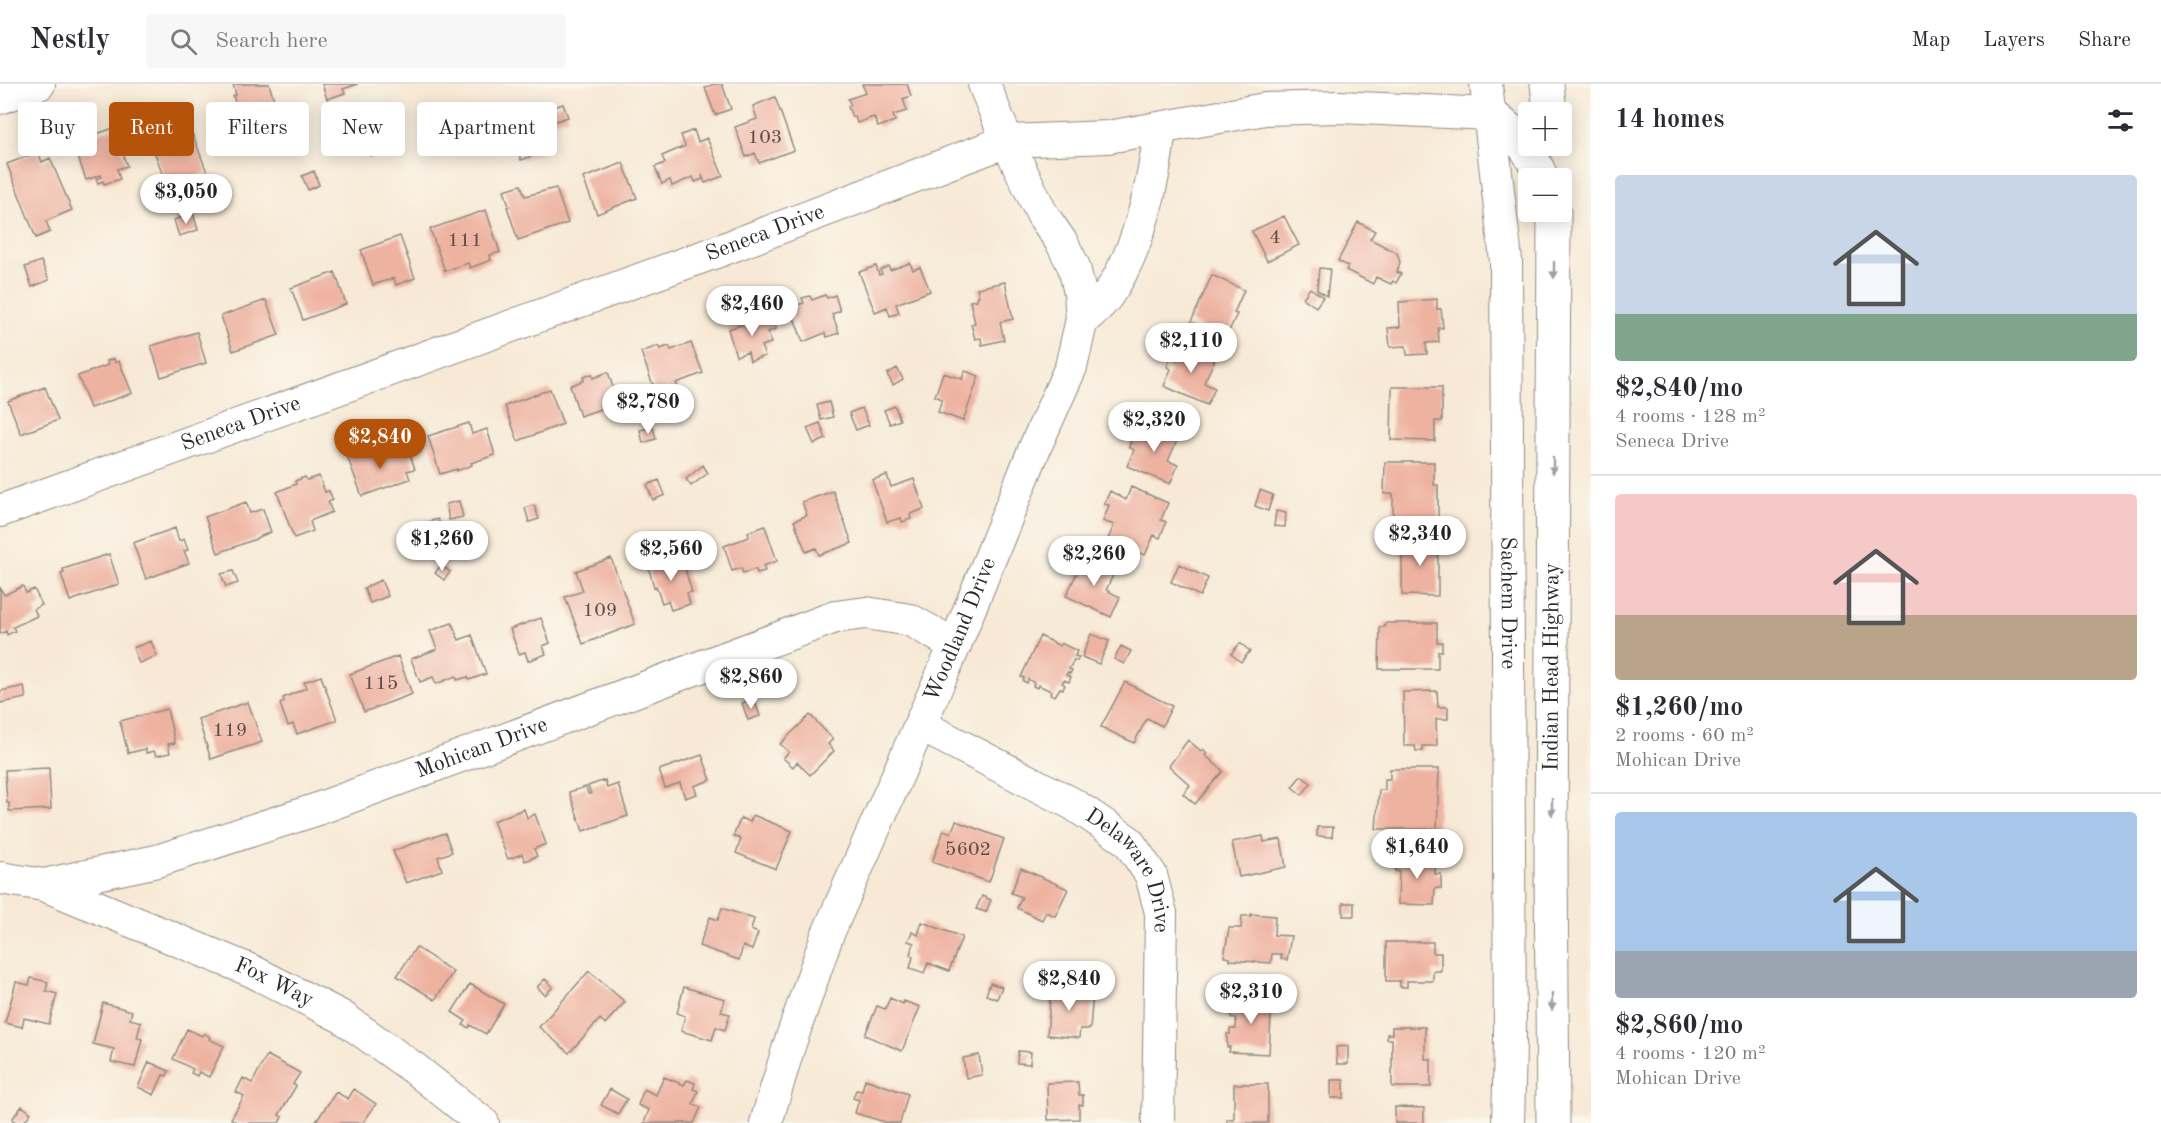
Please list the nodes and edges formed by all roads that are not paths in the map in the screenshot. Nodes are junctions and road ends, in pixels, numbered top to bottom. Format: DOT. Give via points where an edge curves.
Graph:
graph roads {
  1 [pos="39,84"];
  2 [pos="984,84"];
  3 [pos="1547,84"];
  4 [pos="0,98"];
  5 [pos="1488,99"];
  6 [pos="1549,102"];
  7 [pos="1160,129"];
  8 [pos="1007,141"];
  9 [pos="1537,168"];
  10 [pos="1554,222"];
  11 [pos="1081,322"];
  12 [pos="0,512"];
  13 [pos="955,645"];
  14 [pos="920,725"];
  15 [pos="0,878"];
  16 [pos="44,885"];
  17 [pos="483,1123"];
  18 [pos="766,1123"];
  19 [pos="1158,1123"];
  20 [pos="1508,1123"];
  21 [pos="1553,1123"];
  1 -- 4 [label="street"];
  2 -- 8 [label="street, Woodland Drive"];
  3 -- 6 [label="main road"];
  5 -- 7 [label="street, Seneca Drive" via="1265,109"];
  5 -- 9 [label="main road"];
  5 -- 20 [label="street, Sachem Drive" via="1506,261"];
  7 -- 8 [label="street, Seneca Drive" via="1099,137"];
  7 -- 11 [label="street" via="1150,191 1123,271 1106,297"];
  8 -- 11 [label="street, Woodland Drive" via="1042,214 1074,267"];
  8 -- 12 [label="street, Seneca Drive" via="716,252"];
  10 -- 21 [label="main road, Indian Head Highway, one-way"];
  11 -- 13 [label="street, Woodland Drive" via="1071,367"];
  13 -- 14 [label="street, Woodland Drive"];
  13 -- 16 [label="street, Mohican Drive" via="910,620 866,613 835,617 315,810 157,861"];
  14 -- 18 [label="street, Woodland Drive" via="827,936"];
  14 -- 19 [label="street, Delaware Drive" via="1073,804 1128,841 1151,875 1161,914"];
  15 -- 16 [label="street, Mohican Drive"];
  16 -- 17 [label="street, Fox Way" via="252,971 342,1017"];
}
